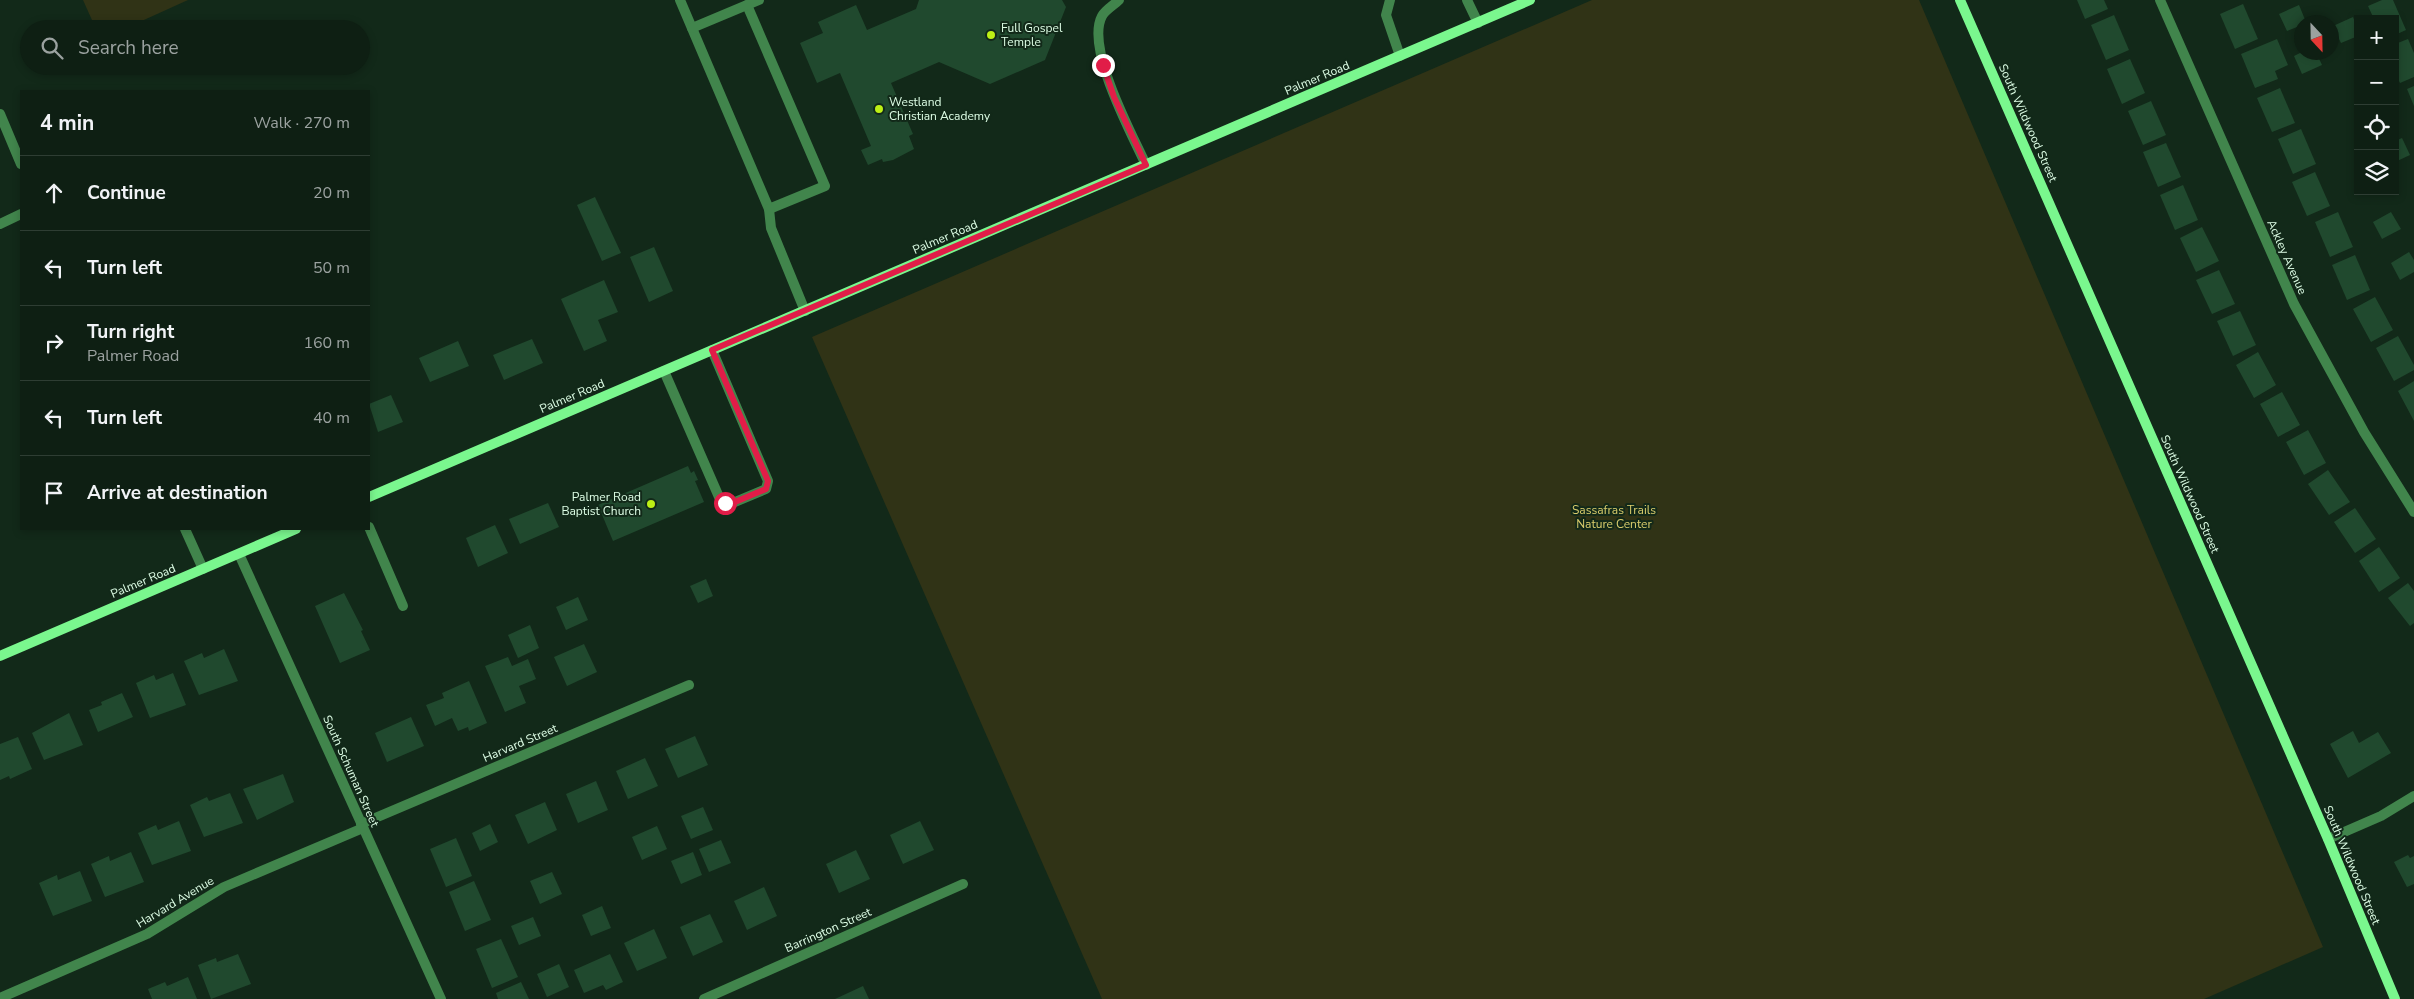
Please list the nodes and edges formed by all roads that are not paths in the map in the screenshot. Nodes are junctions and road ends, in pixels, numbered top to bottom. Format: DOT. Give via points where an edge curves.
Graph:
graph roads {
  1 [pos="680,0"];
  2 [pos="759,0"];
  3 [pos="1119,0"];
  4 [pos="1390,0"];
  5 [pos="1467,0"];
  6 [pos="1530,0"];
  7 [pos="1960,0"];
  8 [pos="2160,0"];
  9 [pos="1516,3"];
  10 [pos="747,5"];
  11 [pos="1478,23"];
  12 [pos="692,28"];
  13 [pos="1400,56"];
  14 [pos="0,114"];
  15 [pos="20,162"];
  16 [pos="1146,165"];
  17 [pos="769,209"];
  18 [pos="20,214"];
  19 [pos="0,224"];
  20 [pos="805,311"];
  21 [pos="712,350"];
  22 [pos="664,371"];
  23 [pos="370,497"];
  24 [pos="2414,512"];
  25 [pos="370,529"];
  26 [pos="185,530"];
  27 [pos="294,530"];
  28 [pos="239,554"];
  29 [pos="203,569"];
  30 [pos="403,606"];
  31 [pos="0,656"];
  32 [pos="689,684"];
  33 [pos="2414,796"];
  34 [pos="362,826"];
  35 [pos="2328,839"];
  36 [pos="963,884"];
  37 [pos="0,998"];
  38 [pos="441,999"];
  39 [pos="704,999"];
  40 [pos="2395,999"];
  1 -- 12 [label="street"];
  2 -- 10 [label="street"];
  3 -- 16 [label="street" via="1102,16 1103,65 1114,97"];
  4 -- 13 [label="street" via="1386,15"];
  5 -- 11 [label="street"];
  6 -- 9 [label="street, Palmer Road"];
  7 -- 35 [label="street, South Wildwood Street"];
  8 -- 24 [label="street, Ackley Avenue" via="2294,304 2364,432"];
  9 -- 11 [label="street, Palmer Road"];
  10 -- 12 [label="street"];
  10 -- 17 [label="street" via="826,186"];
  11 -- 13 [label="street, Palmer Road"];
  12 -- 17 [label="street"];
  13 -- 16 [label="street, Palmer Road"];
  14 -- 15 [label="street"];
  16 -- 20 [label="street, Palmer Road"];
  17 -- 20 [label="street" via="771,228"];
  18 -- 19 [label="street"];
  20 -- 21 [label="street, Palmer Road"];
  21 -- 22 [label="street, Palmer Road"];
  21 -- 22 [label="street" via="768,481 766,489 735,502 725,503 719,497"];
  22 -- 23 [label="street, Palmer Road"];
  25 -- 30 [label="street"];
  26 -- 29 [label="street"];
  27 -- 28 [label="street, Palmer Road"];
  28 -- 29 [label="street, Palmer Road"];
  28 -- 34 [label="street, South Schuman Street"];
  29 -- 31 [label="street, Palmer Road"];
  32 -- 34 [label="street, Harvard Street"];
  33 -- 35 [label="street" via="2381,816"];
  34 -- 37 [label="street, Harvard Avenue" via="224,887 147,934"];
  34 -- 38 [label="street, South Schuman Street"];
  35 -- 40 [label="street, South Wildwood Street"];
  36 -- 39 [label="street, Barrington Street"];
}
